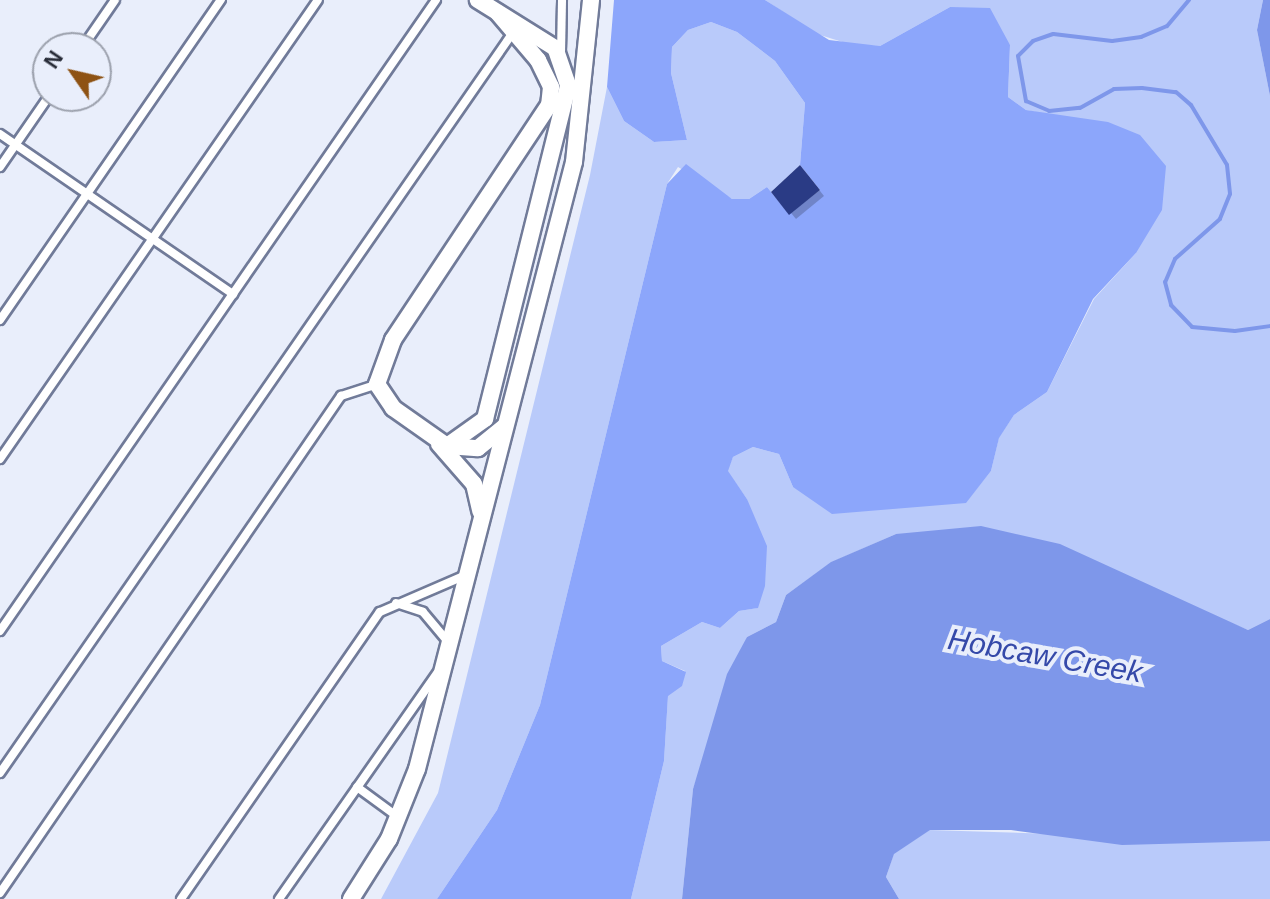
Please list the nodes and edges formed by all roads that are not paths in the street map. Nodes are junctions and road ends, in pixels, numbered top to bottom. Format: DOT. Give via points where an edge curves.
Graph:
graph roads {
  1 [pos="115,0"];
  2 [pos="221,0"];
  3 [pos="318,0"];
  4 [pos="436,0"];
  5 [pos="478,0"];
  6 [pos="562,0"];
  7 [pos="591,0"];
  8 [pos="498,13"];
  9 [pos="514,31"];
  10 [pos="93,32"];
  11 [pos="560,58"];
  12 [pos="38,112"];
  13 [pos="0,134"];
  14 [pos="16,145"];
  15 [pos="0,167"];
  16 [pos="87,194"];
  17 [pos="153,239"];
  18 [pos="233,294"];
  19 [pos="0,320"];
  20 [pos="377,384"];
  21 [pos="506,426"];
  22 [pos="430,433"];
  23 [pos="447,446"];
  24 [pos="0,459"];
  25 [pos="482,520"];
  26 [pos="468,574"];
  27 [pos="395,603"];
  28 [pos="0,631"];
  29 [pos="449,644"];
  30 [pos="445,663"];
  31 [pos="0,773"];
  32 [pos="357,787"];
  33 [pos="398,817"];
  34 [pos="0,893"];
  35 [pos="181,899"];
  36 [pos="279,899"];
  37 [pos="351,899"];
  1 -- 10 [label="lane"];
  2 -- 16 [label="lane"];
  3 -- 17 [label="lane"];
  4 -- 18 [label="lane"];
  5 -- 8 [label="street"];
  6 -- 11 [label="lane"];
  7 -- 21 [label="street" via="574,162"];
  8 -- 9 [label="street"];
  8 -- 11 [label="street" via="537,33"];
  9 -- 20 [label="street" via="551,87 549,105 393,340"];
  9 -- 31 [label="lane"];
  11 -- 23 [label="street" via="568,85 565,110 485,419"];
  12 -- 14 [label="lane"];
  13 -- 14 [label="lane"];
  14 -- 15 [label="lane"];
  14 -- 16 [label="lane"];
  16 -- 17 [label="lane"];
  16 -- 19 [label="lane"];
  17 -- 18 [label="lane"];
  17 -- 24 [label="lane"];
  18 -- 28 [label="lane"];
  20 -- 22 [label="street" via="393,408"];
  20 -- 34 [label="lane" via="341,396"];
  21 -- 23 [label="street" via="478,448"];
  21 -- 25 [label="street"];
  22 -- 23 [label="street"];
  22 -- 25 [label="street" via="474,484"];
  25 -- 26 [label="street"];
  26 -- 27 [label="lane"];
  26 -- 29 [label="street"];
  27 -- 29 [label="lane" via="423,612"];
  27 -- 35 [label="lane" via="362,633"];
  29 -- 30 [label="street"];
  30 -- 32 [label="lane"];
  30 -- 33 [label="street" via="417,769"];
  32 -- 33 [label="lane"];
  32 -- 36 [label="lane"];
  33 -- 37 [label="street"];
}
